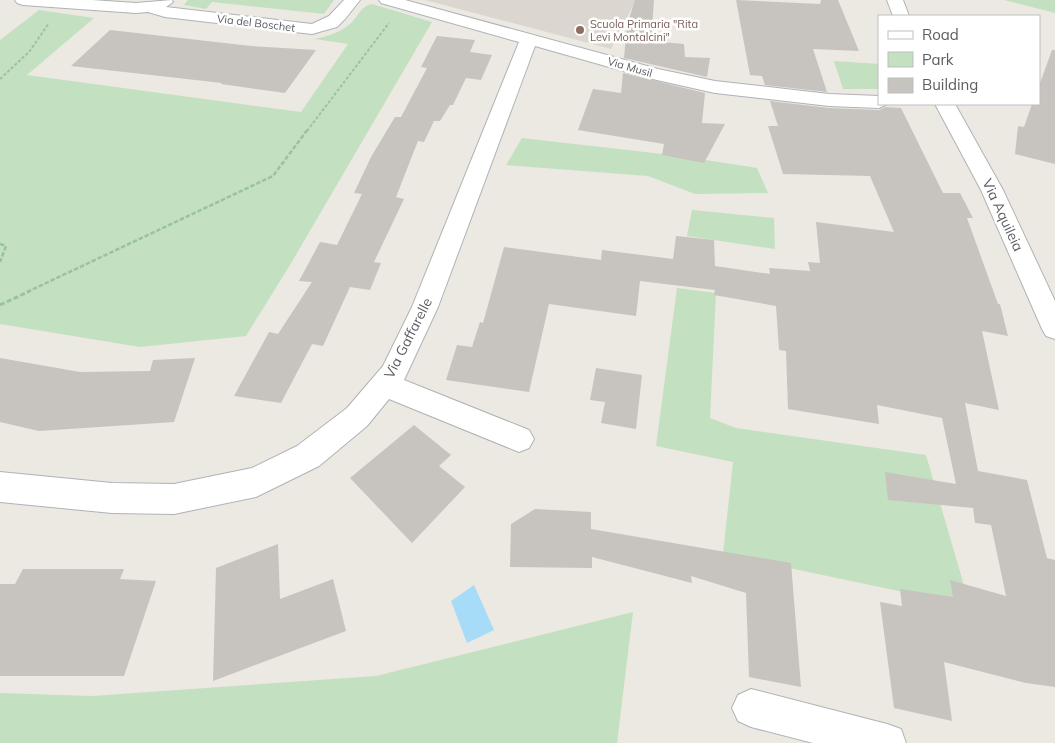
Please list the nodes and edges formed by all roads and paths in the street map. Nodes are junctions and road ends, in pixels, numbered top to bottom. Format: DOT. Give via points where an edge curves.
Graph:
graph roads {
  1 [pos="23,0"];
  2 [pos="169,0"];
  3 [pos="352,0"];
  4 [pos="895,0"];
  5 [pos="395,2"];
  6 [pos="63,3"];
  7 [pos="149,7"];
  8 [pos="902,15"];
  9 [pos="529,38"];
  10 [pos="0,79"];
  11 [pos="878,102"];
  12 [pos="946,105"];
  13 [pos="0,244"];
  14 [pos="0,262"];
  15 [pos="0,305"];
  16 [pos="1055,329"];
  17 [pos="384,384"];
  18 [pos="519,439"];
  19 [pos="0,487"];
  20 [pos="751,708"];
  21 [pos="887,743"];
  1 -- 6 [label="street, Via del Boschet"];
  2 -- 7 [label="street, Via del Boschet"];
  3 -- 7 [label="street, Via del Boschet" via="337,20 312,29 165,12"];
  4 -- 8 [label="street"];
  5 -- 9 [label="street, Via Musil"];
  5 -- 15 [label="path" via="273,176"];
  6 -- 7 [label="street, Via del Boschet"];
  6 -- 10 [label="path" via="28,52"];
  9 -- 11 [label="street, Via Musil" via="655,74 715,87 829,100"];
  9 -- 17 [label="street, Via Gaffarelle" via="425,307 393,374"];
  12 -- 16 [label="street, Via Aquileia" via="992,190"];
  13 -- 14 [label="path" via="6,246"];
  17 -- 18 [label="street"];
  17 -- 19 [label="street, Via Gaffarelle" via="358,418 308,456 256,482 174,498 112,498"];
  20 -- 21 [label="street"];
}
